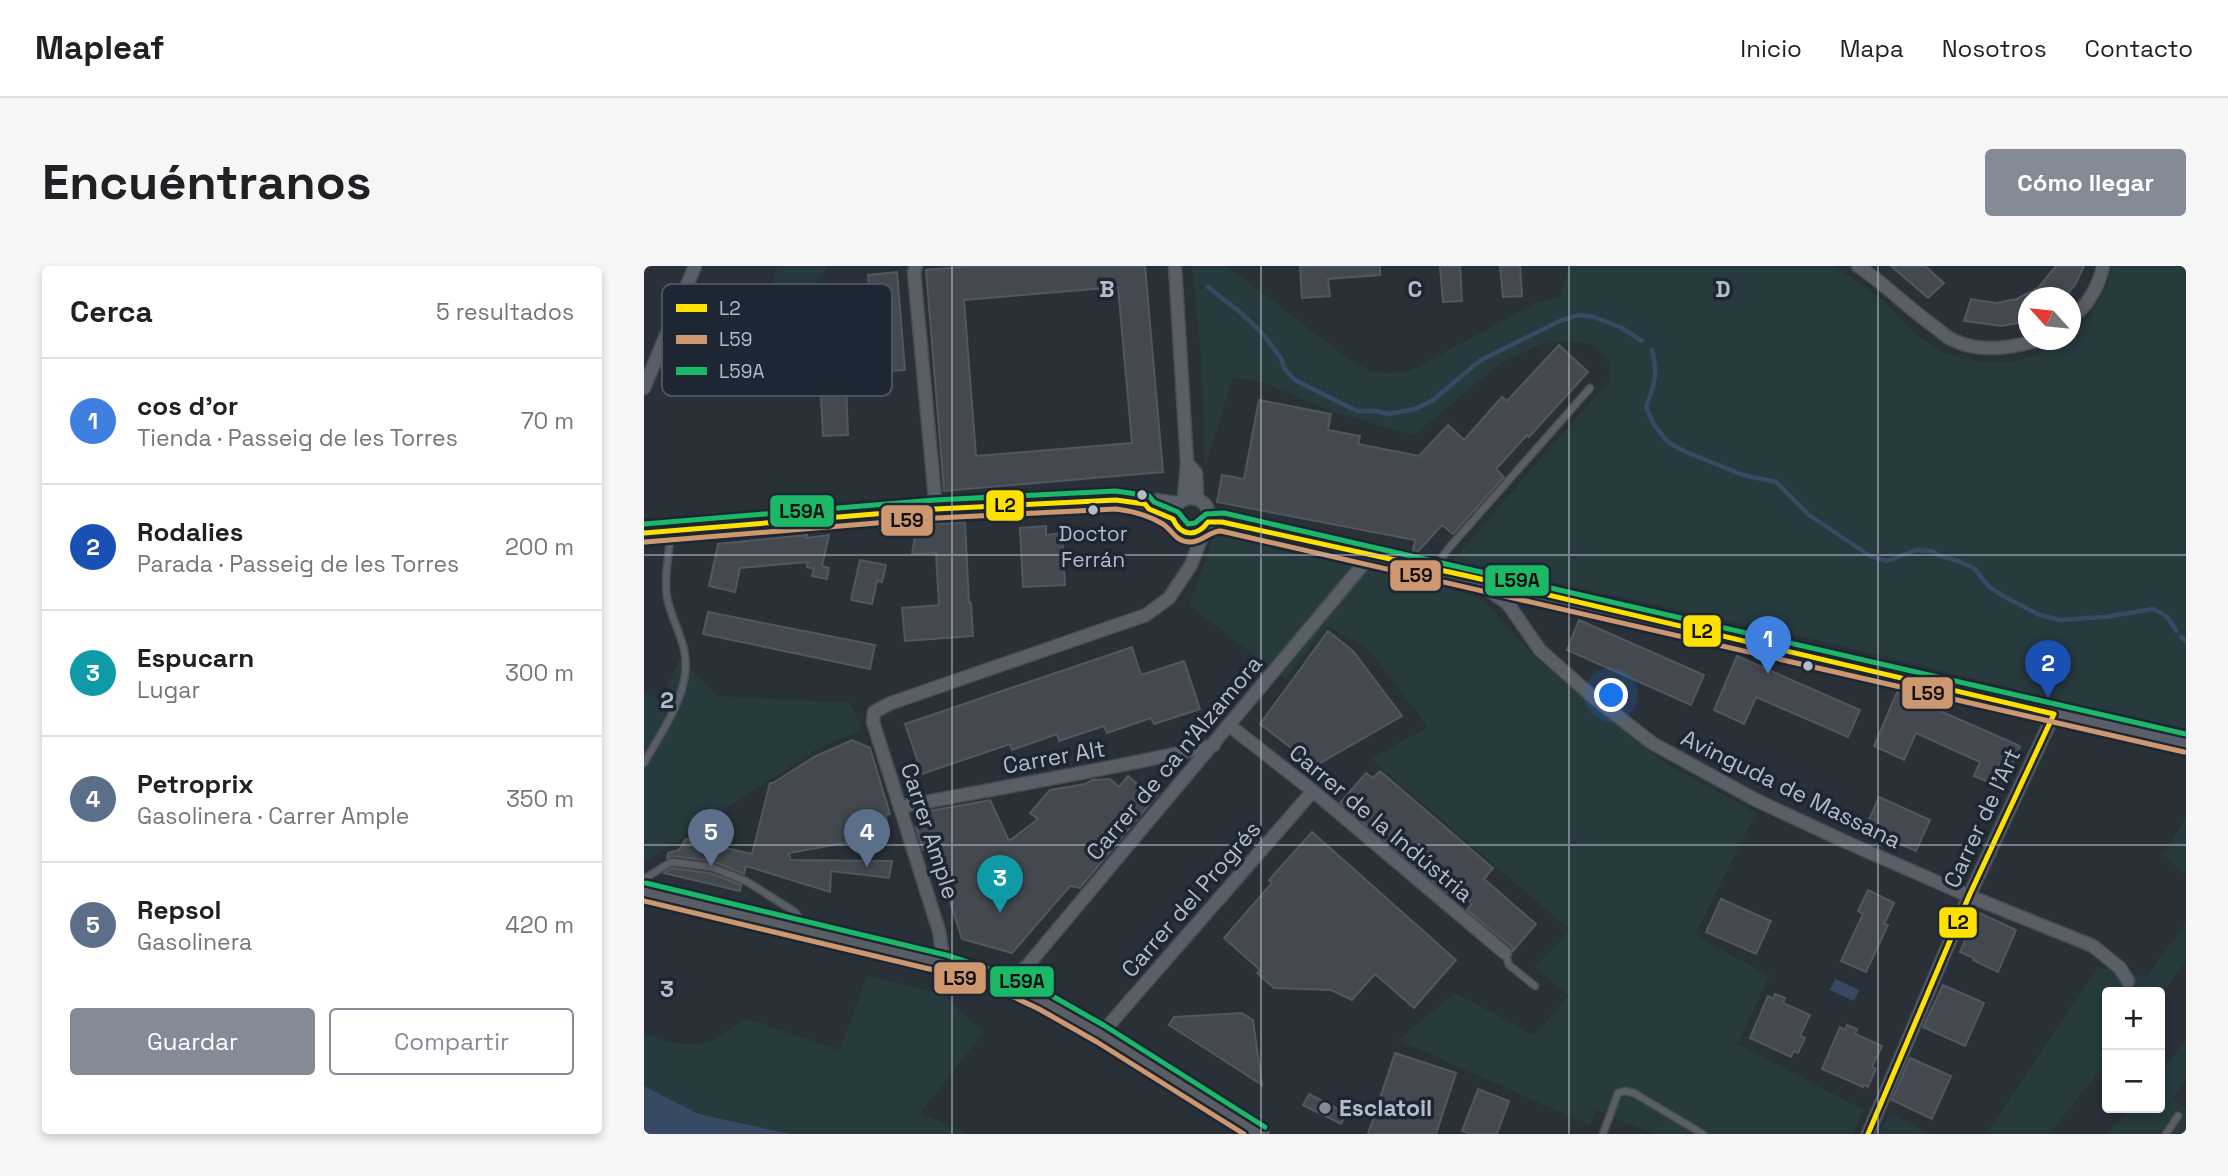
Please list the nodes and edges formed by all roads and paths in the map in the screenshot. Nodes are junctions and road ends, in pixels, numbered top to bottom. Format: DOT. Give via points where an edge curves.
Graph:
graph roads {
  1 [pos="695,266"];
  2 [pos="916,266"];
  3 [pos="1175,266"];
  4 [pos="1858,266"];
  5 [pos="2103,266"];
  6 [pos="687,284"];
  7 [pos="2081,311"];
  8 [pos="662,345"];
  9 [pos="2018,346"];
  10 [pos="644,388"];
  11 [pos="1590,388"];
  12 [pos="1186,500"];
  13 [pos="1144,504"];
  14 [pos="936,509"];
  15 [pos="1173,519"];
  16 [pos="1207,521"];
  17 [pos="671,532"];
  18 [pos="644,533"];
  19 [pos="1184,533"];
  20 [pos="1194,554"];
  21 [pos="1371,555"];
  22 [pos="1434,569"];
  23 [pos="1472,577"];
  24 [pos="2054,714"];
  25 [pos="1230,726"];
  26 [pos="2186,743"];
  27 [pos="1214,745"];
  28 [pos="644,763"];
  29 [pos="1313,791"];
  30 [pos="900,807"];
  31 [pos="644,879"];
  32 [pos="644,892"];
  33 [pos="1969,896"];
  34 [pos="808,931"];
  35 [pos="1505,953"];
  36 [pos="944,964"];
  37 [pos="2128,981"];
  38 [pos="1006,984"];
  39 [pos="1535,986"];
  40 [pos="1101,1034"];
  41 [pos="2178,1116"];
  42 [pos="1260,1134"];
  43 [pos="1603,1134"];
  44 [pos="1703,1134"];
  45 [pos="1868,1134"];
  46 [pos="2166,1134"];
  1 -- 6 [label="street"];
  2 -- 14 [label="street"];
  3 -- 12 [label="street" via="1188,463"];
  4 -- 9 [label="street" via="1954,340 1984,347"];
  5 -- 7 [label="street"];
  8 -- 10 [label="street"];
  11 -- 22 [label="lane"];
  12 -- 13 [label="street"];
  12 -- 15 [label="street" via="1173,509"];
  12 -- 16 [label="street" via="1203,502"];
  13 -- 14 [label="street" via="1116,500"];
  13 -- 15 [label="street"];
  14 -- 17 [label="street"];
  15 -- 19 [label="street"];
  16 -- 19 [label="street" via="1199,533"];
  16 -- 20 [label="street"];
  16 -- 21 [label="street"];
  17 -- 18 [label="street"];
  17 -- 28 [label="lane" via="668,600 686,650 685,677 677,703"];
  19 -- 20 [label="street"];
  20 -- 30 [label="street, Carrer Ample" via="1169,598 1146,615 874,712 873,722"];
  21 -- 22 [label="street"];
  21 -- 25 [label="street, Carrer de ca n'Alzamora"];
  22 -- 23 [label="street"];
  23 -- 24 [label="street"];
  23 -- 33 [label="street, Avinguda de Massana" via="1508,604 1540,650 1651,743 1756,800"];
  24 -- 26 [label="street"];
  24 -- 33 [label="street, Carrer de l'Art"];
  25 -- 27 [label="street, Carrer de ca n'Alzamora"];
  25 -- 29 [label="street, Carrer de la Indústria"];
  27 -- 30 [label="street, Carrer Alt"];
  27 -- 38 [label="street, Carrer de ca n'Alzamora"];
  29 -- 35 [label="street, Carrer de la Indústria"];
  29 -- 40 [label="street, Carrer del Progrés"];
  30 -- 36 [label="street, Carrer Ample" via="939,931"];
  31 -- 34 [label="lane" via="671,862 711,867 746,881 795,912"];
  32 -- 34 [label="main road"];
  33 -- 37 [label="street, Avinguda de Massana" via="2093,946 2120,968"];
  33 -- 45 [label="street, Carrer de l'Art"];
  34 -- 36 [label="main road"];
  35 -- 39 [label="lane" via="1509,965"];
  36 -- 38 [label="main road"];
  38 -- 40 [label="main road"];
  40 -- 42 [label="main road"];
  41 -- 46 [label="lane"];
  43 -- 44 [label="lane" via="1618,1093 1625,1091"];
}
